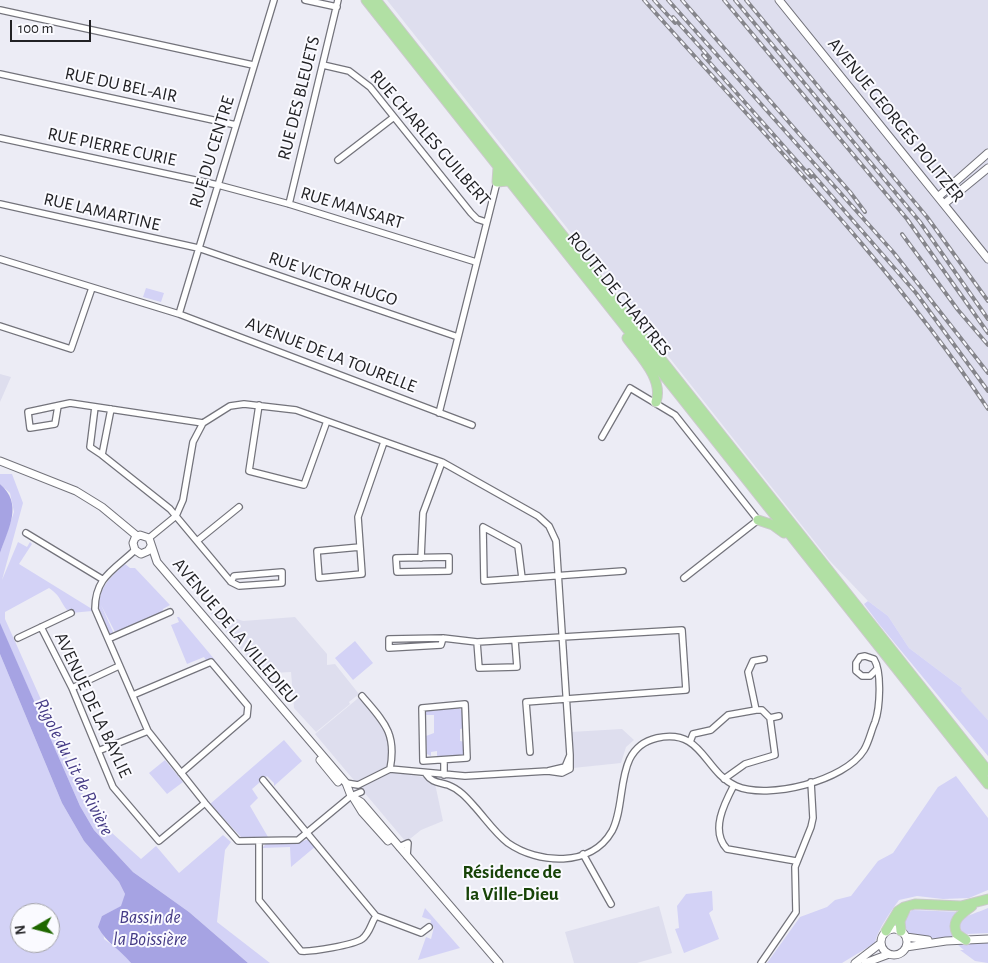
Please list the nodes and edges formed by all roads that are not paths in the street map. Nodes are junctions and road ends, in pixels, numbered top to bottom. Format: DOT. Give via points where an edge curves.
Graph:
graph roads {
  1 [pos="272,0"];
  2 [pos="305,0"];
  3 [pos="338,0"];
  4 [pos="366,0"];
  5 [pos="376,0"];
  6 [pos="779,0"];
  7 [pos="337,7"];
  8 [pos="0,10"];
  9 [pos="253,65"];
  10 [pos="323,65"];
  11 [pos="0,74"];
  12 [pos="394,117"];
  13 [pos="236,125"];
  14 [pos="0,138"];
  15 [pos="988,153"];
  16 [pos="338,160"];
  17 [pos="498,167"];
  18 [pos="988,168"];
  19 [pos="508,181"];
  20 [pos="497,182"];
  21 [pos="218,184"];
  22 [pos="938,197"];
  23 [pos="0,204"];
  24 [pos="289,204"];
  25 [pos="944,204"];
  26 [pos="486,222"];
  27 [pos="198,248"];
  28 [pos="0,259"];
  29 [pos="988,260"];
  30 [pos="476,262"];
  31 [pos="92,288"];
  32 [pos="610,308"];
  33 [pos="179,314"];
  34 [pos="0,326"];
  35 [pos="458,337"];
  36 [pos="656,402"];
  37 [pos="259,405"];
  38 [pos="58,406"];
  39 [pos="95,407"];
  40 [pos="110,409"];
  41 [pos="439,413"];
  42 [pos="327,421"];
  43 [pos="203,423"];
  44 [pos="472,425"];
  45 [pos="602,438"];
  46 [pos="384,442"];
  47 [pos="102,455"];
  48 [pos="0,462"];
  49 [pos="442,462"];
  50 [pos="0,466"];
  51 [pos="14,468"];
  52 [pos="239,507"];
  53 [pos="176,516"];
  54 [pos="758,520"];
  55 [pos="26,533"];
  56 [pos="135,538"];
  57 [pos="149,538"];
  58 [pos="196,541"];
  59 [pos="151,546"];
  60 [pos="360,547"];
  61 [pos="135,550"];
  62 [pos="144,554"];
  63 [pos="421,558"];
  64 [pos="157,562"];
  65 [pos="624,571"];
  66 [pos="559,576"];
  67 [pos="522,578"];
  68 [pos="684,578"];
  69 [pos="102,579"];
  70 [pos="826,580"];
  71 [pos="231,582"];
  72 [pos="850,604"];
  73 [pos="170,612"];
  74 [pos="70,613"];
  75 [pos="41,627"];
  76 [pos="18,638"];
  77 [pos="443,638"];
  78 [pos="563,638"];
  79 [pos="108,639"];
  80 [pos="515,641"];
  81 [pos="477,642"];
  82 [pos="764,658"];
  83 [pos="119,666"];
  84 [pos="876,670"];
  85 [pos="72,688"];
  86 [pos="133,695"];
  87 [pos="362,696"];
  88 [pos="566,699"];
  89 [pos="756,710"];
  90 [pos="779,716"];
  91 [pos="770,718"];
  92 [pos="290,720"];
  93 [pos="148,730"];
  94 [pos="690,742"];
  95 [pos="98,751"];
  96 [pos="530,752"];
  97 [pos="444,760"];
  98 [pos="390,769"];
  99 [pos="988,771"];
  100 [pos="181,773"];
  101 [pos="426,774"];
  102 [pos="433,774"];
  103 [pos="444,775"];
  104 [pos="724,779"];
  105 [pos="263,780"];
  106 [pos="367,781"];
  107 [pos="811,782"];
  108 [pos="346,783"];
  109 [pos="988,784"];
  110 [pos="358,785"];
  111 [pos="447,785"];
  112 [pos="734,785"];
  113 [pos="361,792"];
  114 [pos="351,796"];
  115 [pos="361,802"];
  116 [pos="205,803"];
  117 [pos="309,832"];
  118 [pos="259,842"];
  119 [pos="583,854"];
  120 [pos="796,861"];
  121 [pos="417,869"];
  122 [pos="988,899"];
  123 [pos="611,904"];
  124 [pos="974,904"];
  125 [pos="908,906"];
  126 [pos="376,916"];
  127 [pos="429,927"];
  128 [pos="886,931"];
  129 [pos="904,934"];
  130 [pos="988,939"];
  131 [pos="966,940"];
  132 [pos="946,941"];
  133 [pos="881,943"];
  134 [pos="906,947"];
  135 [pos="488,952"];
  136 [pos="889,954"];
  137 [pos="494,963"];
  138 [pos="499,963"];
  139 [pos="762,963"];
  140 [pos="855,963"];
  141 [pos="865,963"];
  1 -- 9 [label="street, RUE DU CENTRE"];
  2 -- 7 [label="street"];
  3 -- 7 [label="street, RUE DES BLEUETS"];
  4 -- 17 [label="main road, ROUTE DE CHARTRES"];
  5 -- 72 [label="main road, ROUTE DE CHARTRES"];
  6 -- 22 [label="street, AVENUE GEORGES POLITZER"];
  7 -- 10 [label="street, RUE DES BLEUETS"];
  8 -- 9 [label="street"];
  9 -- 13 [label="street, RUE DU CENTRE"];
  10 -- 12 [label="street, RUE CHARLES GUILBERT" via="349,71 358,77"];
  10 -- 24 [label="street, RUE DES BLEUETS"];
  11 -- 13 [label="street, RUE DU BEL-AIR"];
  12 -- 16 [label="street"];
  12 -- 26 [label="street, RUE CHARLES GUILBERT" via="471,213"];
  13 -- 21 [label="street, RUE DU CENTRE"];
  14 -- 21 [label="street, RUE PIERRE CURIE"];
  15 -- 22 [label="street"];
  17 -- 19 [label="main road, ROUTE DE CHARTRES"];
  17 -- 20 [label="main road"];
  18 -- 25 [label="street"];
  19 -- 20 [label="main road"];
  19 -- 32 [label="main road, ROUTE DE CHARTRES"];
  20 -- 26 [label="street"];
  21 -- 24 [label="street, RUE MANSART"];
  21 -- 27 [label="street, RUE DU CENTRE"];
  22 -- 25 [label="street, AVENUE GEORGES POLITZER"];
  23 -- 27 [label="street, RUE LAMARTINE"];
  24 -- 30 [label="street, RUE MANSART"];
  25 -- 29 [label="street, AVENUE GEORGES POLITZER"];
  26 -- 30 [label="street"];
  27 -- 33 [label="street, RUE DU CENTRE"];
  27 -- 35 [label="street, RUE VICTOR HUGO"];
  28 -- 31 [label="street, AVENUE DE LA TOURELLE"];
  30 -- 35 [label="street"];
  31 -- 33 [label="street, AVENUE DE LA TOURELLE"];
  31 -- 34 [label="street" via="71,348"];
  32 -- 36 [label="main road" via="610,315 652,374 658,389"];
  32 -- 70 [label="main road, ROUTE DE CHARTRES"];
  33 -- 41 [label="street, AVENUE DE LA TOURELLE"];
  35 -- 41 [label="street"];
  36 -- 45 [label="street" via="630,388"];
  36 -- 54 [label="street" via="675,415"];
  37 -- 42 [label="street" via="296,410"];
  37 -- 42 [label="street" via="248,471 295,483 304,485"];
  37 -- 43 [label="street" via="230,406"];
  38 -- 38 [label="street" via="28,412 30,428 55,424"];
  38 -- 39 [label="street" via="70,403"];
  39 -- 40 [label="street"];
  39 -- 47 [label="street" via="90,446"];
  40 -- 43 [label="street"];
  40 -- 47 [label="street"];
  41 -- 44 [label="street, AVENUE DE LA TOURELLE"];
  42 -- 46 [label="street"];
  43 -- 53 [label="street" via="193,442 183,500"];
  46 -- 49 [label="street"];
  46 -- 60 [label="street" via="358,517"];
  47 -- 53 [label="street"];
  48 -- 51 [label="street"];
  49 -- 63 [label="street" via="423,513"];
  49 -- 66 [label="street" via="538,516 549,526 556,541"];
  50 -- 51 [label="street"];
  51 -- 56 [label="street" via="76,491 124,524"];
  52 -- 58 [label="street"];
  53 -- 57 [label="street"];
  53 -- 58 [label="street"];
  54 -- 68 [label="street"];
  54 -- 70 [label="main road" via="779,528"];
  55 -- 69 [label="street"];
  56 -- 57 [label="street" via="144,535"];
  56 -- 61 [label="street"];
  57 -- 59 [label="street"];
  58 -- 71 [label="street"];
  59 -- 62 [label="street"];
  59 -- 64 [label="street, AVENUE DE LA VILLEDIEU"];
  60 -- 60 [label="street" via="317,551 318,578 362,574"];
  61 -- 62 [label="street"];
  61 -- 69 [label="street"];
  62 -- 64 [label="street, AVENUE DE LA VILLEDIEU"];
  63 -- 63 [label="street" via="396,558 397,572 449,571 449,557"];
  64 -- 92 [label="street, AVENUE DE LA VILLEDIEU"];
  65 -- 66 [label="street"];
  66 -- 67 [label="street"];
  66 -- 78 [label="street"];
  67 -- 67 [label="street" via="518,546 483,527 484,581"];
  69 -- 79 [label="street" via="95,597 95,609"];
  70 -- 72 [label="main road, ROUTE DE CHARTRES"];
  71 -- 71 [label="street" via="239,586 282,583 282,572 234,576"];
  72 -- 99 [label="main road"];
  72 -- 109 [label="main road"];
  73 -- 79 [label="street"];
  74 -- 75 [label="street"];
  75 -- 76 [label="street"];
  75 -- 85 [label="street, AVENUE DE LA BAYLIE"];
  77 -- 77 [label="street" via="441,645 390,648 389,639"];
  77 -- 81 [label="street"];
  78 -- 80 [label="street"];
  78 -- 88 [label="street"];
  78 -- 88 [label="street" via="682,630 686,690"];
  79 -- 83 [label="street"];
  80 -- 81 [label="street"];
  80 -- 81 [label="street" via="517,666 479,668"];
  82 -- 89 [label="street" via="753,661 748,672"];
  83 -- 85 [label="street"];
  83 -- 86 [label="street"];
  84 -- 107 [label="street" via="880,692 876,717 864,751 843,770"];
  85 -- 95 [label="street, AVENUE DE LA BAYLIE"];
  86 -- 93 [label="street"];
  86 -- 100 [label="street" via="211,662 248,706 247,716"];
  87 -- 98 [label="street" via="391,735 393,756"];
  88 -- 96 [label="street" via="526,702"];
  88 -- 103 [label="street" via="570,769 562,773"];
  89 -- 91 [label="street" via="762,710"];
  89 -- 94 [label="street" via="728,714 711,730 693,734"];
  90 -- 91 [label="street"];
  91 -- 104 [label="street" via="775,755 745,764"];
  92 -- 108 [label="street, AVENUE DE LA VILLEDIEU"];
  92 -- 114 [label="street, AVENUE DE LA VILLEDIEU"];
  93 -- 95 [label="street"];
  93 -- 100 [label="street"];
  94 -- 104 [label="street"];
  94 -- 119 [label="street" via="674,737 655,739 639,746 625,768 618,818 611,832 598,846"];
  95 -- 116 [label="street, AVENUE DE LA BAYLIE" via="113,787 159,841"];
  97 -- 97 [label="street" via="468,758 465,704 422,708 423,760"];
  97 -- 103 [label="street"];
  98 -- 101 [label="street"];
  98 -- 106 [label="street"];
  100 -- 116 [label="street"];
  101 -- 102 [label="street"];
  101 -- 111 [label="street" via="436,784"];
  102 -- 103 [label="street"];
  102 -- 111 [label="street"];
  104 -- 112 [label="street"];
  105 -- 117 [label="street"];
  106 -- 110 [label="street"];
  106 -- 113 [label="street"];
  107 -- 112 [label="street" via="767,792"];
  107 -- 120 [label="street" via="813,818"];
  108 -- 110 [label="street"];
  108 -- 114 [label="street, AVENUE DE LA VILLEDIEU"];
  110 -- 114 [label="street"];
  111 -- 119 [label="street" via="467,798 501,837 535,857 566,859"];
  112 -- 120 [label="street" via="719,821 720,842 727,849"];
  113 -- 114 [label="street"];
  113 -- 115 [label="street"];
  114 -- 115 [label="street, AVENUE DE LA VILLEDIEU"];
  114 -- 117 [label="street"];
  114 -- 121 [label="street, AVENUE DE LA VILLEDIEU" via="362,812"];
  115 -- 121 [label="street, AVENUE DE LA VILLEDIEU"];
  116 -- 118 [label="street" via="238,841"];
  117 -- 118 [label="street" via="298,840"];
  117 -- 126 [label="street"];
  118 -- 126 [label="street" via="259,900 301,951 312,952 361,939 370,930"];
  119 -- 123 [label="street"];
  120 -- 139 [label="street" via="796,912"];
  121 -- 135 [label="street, AVENUE DE LA VILLEDIEU"];
  122 -- 124 [label="main road"];
  124 -- 125 [label="main road"];
  124 -- 131 [label="main road" via="957,917 955,924 958,934"];
  125 -- 128 [label="main road" via="898,911"];
  125 -- 129 [label="main road" via="900,921"];
  126 -- 127 [label="street" via="421,933"];
  128 -- 129 [label="street" via="894,928"];
  128 -- 133 [label="street"];
  129 -- 132 [label="street" via="916,940"];
  129 -- 134 [label="street"];
  130 -- 131 [label="street"];
  131 -- 132 [label="street"];
  132 -- 134 [label="street"];
  133 -- 136 [label="street"];
  133 -- 140 [label="street"];
  134 -- 136 [label="street" via="897,954"];
  135 -- 137 [label="street, AVENUE DE LA VILLEDIEU"];
  135 -- 138 [label="street, AVENUE DE LA VILLEDIEU"];
  136 -- 141 [label="street"];
}
